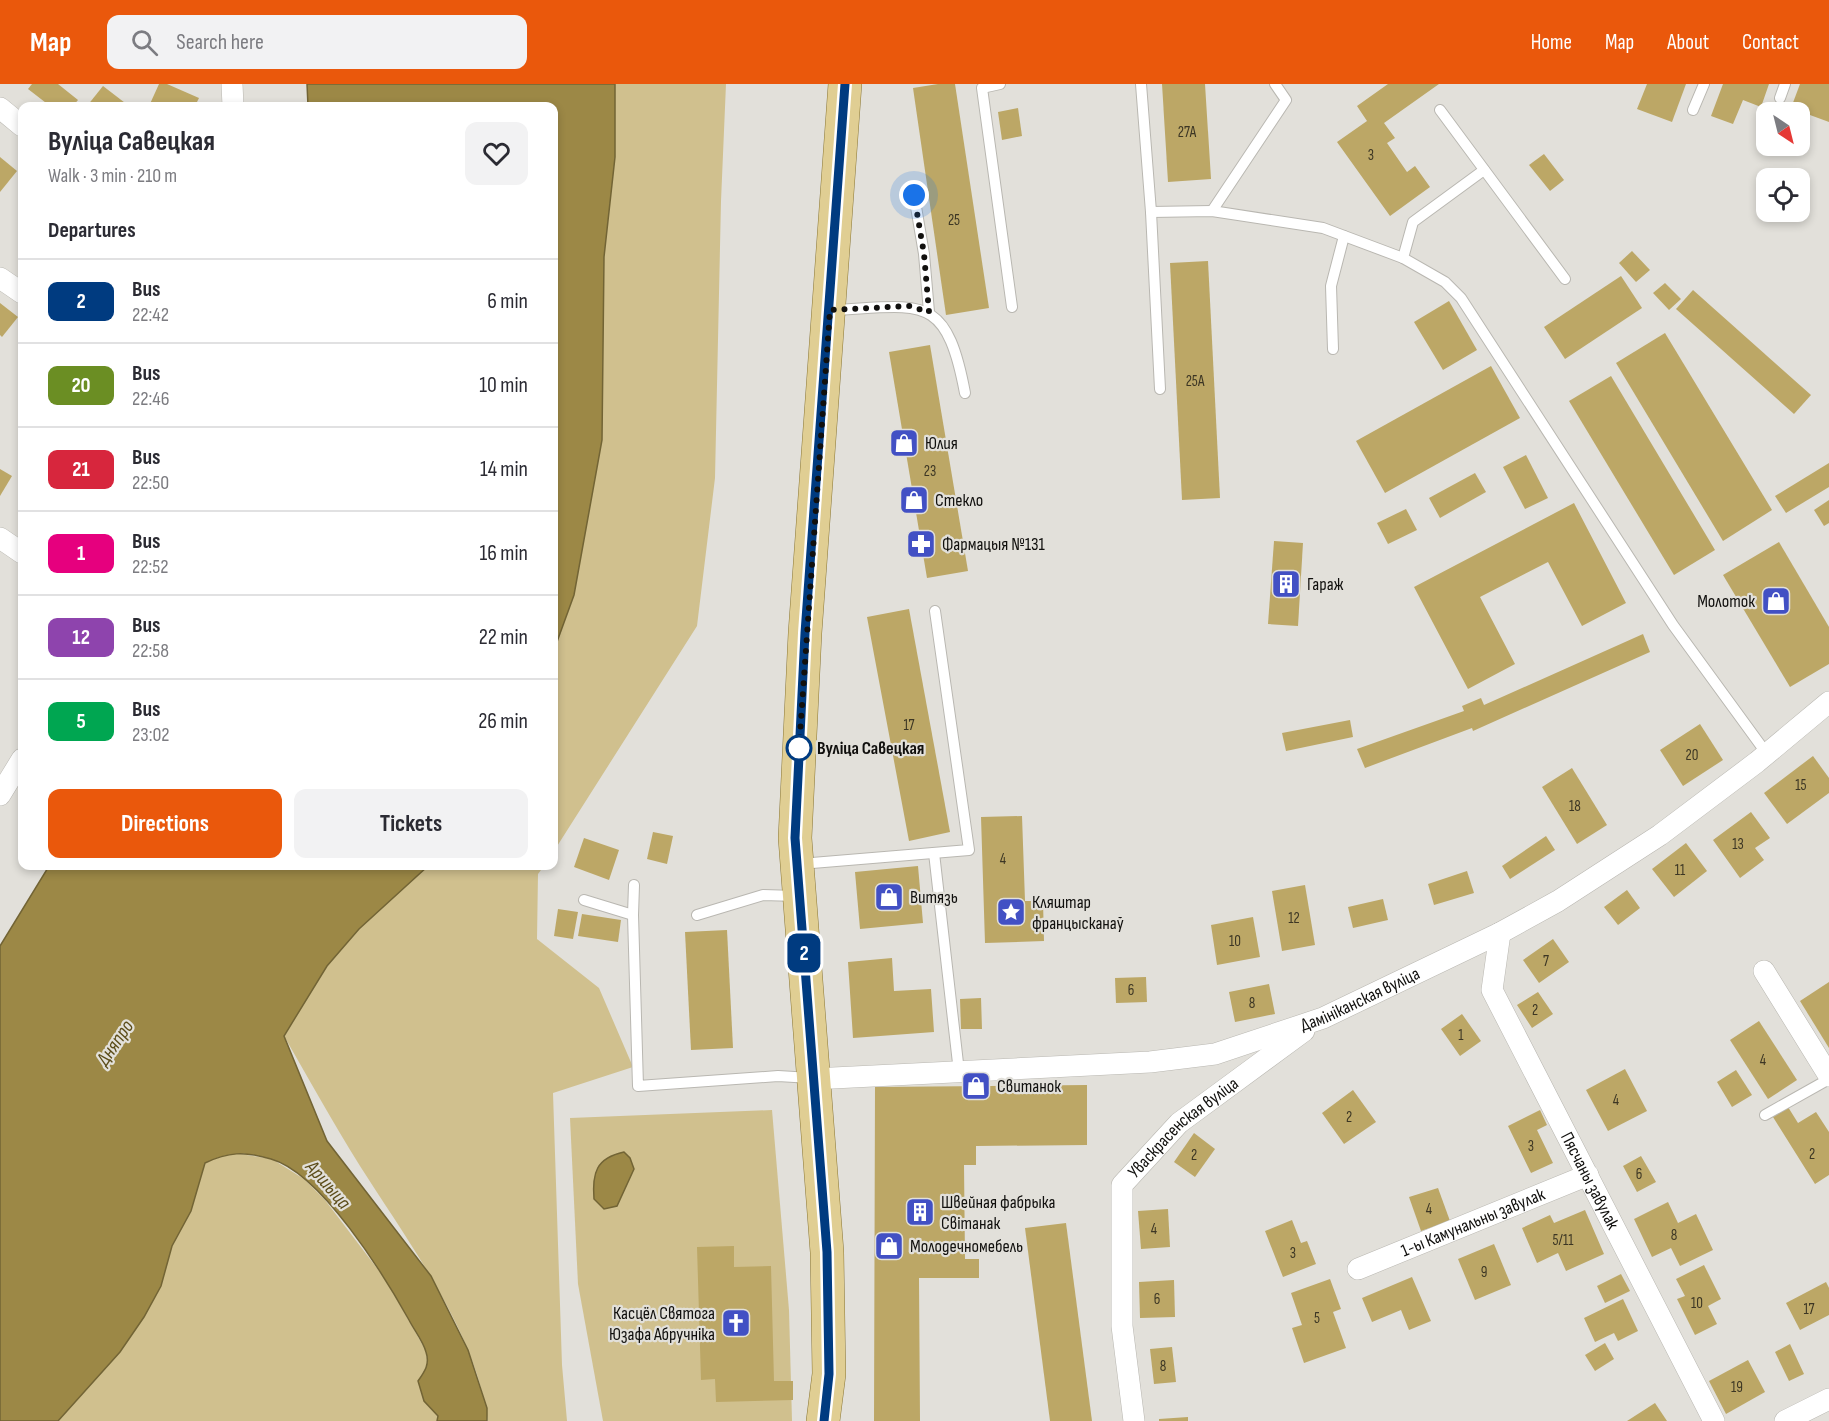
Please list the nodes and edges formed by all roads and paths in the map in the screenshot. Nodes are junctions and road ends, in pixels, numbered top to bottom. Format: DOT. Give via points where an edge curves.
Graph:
graph roads {
  1 [pos="232,84"];
  2 [pos="845,84"];
  3 [pos="1000,84"];
  4 [pos="1141,84"];
  5 [pos="1275,84"];
  6 [pos="1704,84"];
  7 [pos="1785,84"];
  8 [pos="1780,98"];
  9 [pos="233,102"];
  10 [pos="0,108"];
  11 [pos="1440,110"];
  12 [pos="1693,110"];
  13 [pos="18,123"];
  14 [pos="1484,170"];
  15 [pos="914,195"];
  16 [pos="1212,211"];
  17 [pos="1151,212"];
  18 [pos="1344,236"];
  19 [pos="1402,258"];
  20 [pos="0,278"];
  21 [pos="1565,279"];
  22 [pos="18,290"];
  23 [pos="1012,307"];
  24 [pos="830,310"];
  25 [pos="929,312"];
  26 [pos="1333,349"];
  27 [pos="1160,389"];
  28 [pos="965,393"];
  29 [pos="0,538"];
  30 [pos="18,550"];
  31 [pos="935,611"];
  32 [pos="1829,702"];
  33 [pos="1767,754"];
  34 [pos="18,766"];
  35 [pos="0,795"];
  36 [pos="933,853"];
  37 [pos="798,880"];
  38 [pos="634,885"];
  39 [pos="584,900"];
  40 [pos="633,915"];
  41 [pos="697,915"];
  42 [pos="1500,933"];
  43 [pos="1764,971"];
  44 [pos="1323,1018"];
  45 [pos="958,1072"];
  46 [pos="813,1078"];
  47 [pos="1829,1078"];
  48 [pos="1765,1115"];
  49 [pos="1588,1175"];
  50 [pos="1358,1269"];
  51 [pos="1829,1399"];
  52 [pos="824,1421"];
  53 [pos="1134,1421"];
  54 [pos="1714,1421"];
  55 [pos="1785,1421"];
  1 -- 9 [label="street"];
  2 -- 24 [label="main road"];
  3 -- 23 [label="lane" via="982,88"];
  4 -- 17 [label="lane"];
  5 -- 16 [label="lane" via="1286,100"];
  6 -- 12 [label="lane"];
  7 -- 8 [label="lane"];
  10 -- 13 [label="street"];
  11 -- 14 [label="lane"];
  14 -- 19 [label="lane" via="1413,222"];
  14 -- 21 [label="lane"];
  15 -- 25 [label="lane"];
  16 -- 17 [label="lane"];
  16 -- 18 [label="lane" via="1323,228"];
  17 -- 27 [label="lane"];
  18 -- 19 [label="lane"];
  18 -- 26 [label="lane" via="1331,286"];
  19 -- 33 [label="lane" via="1445,282 1461,298 1673,625"];
  20 -- 22 [label="street"];
  24 -- 25 [label="lane" via="909,306"];
  24 -- 37 [label="main road" via="805,633 795,838"];
  25 -- 28 [label="lane" via="949,335"];
  29 -- 30 [label="street"];
  31 -- 36 [label="lane" via="969,850"];
  32 -- 33 [label="street, Дамініканская вуліца"];
  33 -- 42 [label="street, Дамініканская вуліца" via="1660,836"];
  34 -- 35 [label="street"];
  36 -- 37 [label="lane"];
  36 -- 45 [label="lane"];
  37 -- 41 [label="lane"];
  37 -- 46 [label="main road"];
  38 -- 40 [label="lane"];
  39 -- 40 [label="lane"];
  40 -- 46 [label="lane" via="638,1086 778,1076"];
  42 -- 44 [label="street, Дамініканская вуліца"];
  42 -- 49 [label="street, Пясчаны завулак" via="1492,990"];
  43 -- 47 [label="street"];
  44 -- 45 [label="street, Дамініканская вуліца" via="1215,1054 1150,1062"];
  44 -- 53 [label="street, Уваскрасенская вуліца" via="1179,1123 1122,1185 1122,1326"];
  45 -- 46 [label="street, Дамініканская вуліца"];
  46 -- 52 [label="main road" via="827,1252 829,1374"];
  47 -- 48 [label="lane"];
  49 -- 50 [label="street, 1-ы Камунальны завулак"];
  49 -- 54 [label="street, Пясчаны завулак"];
  51 -- 55 [label="street"];
}
